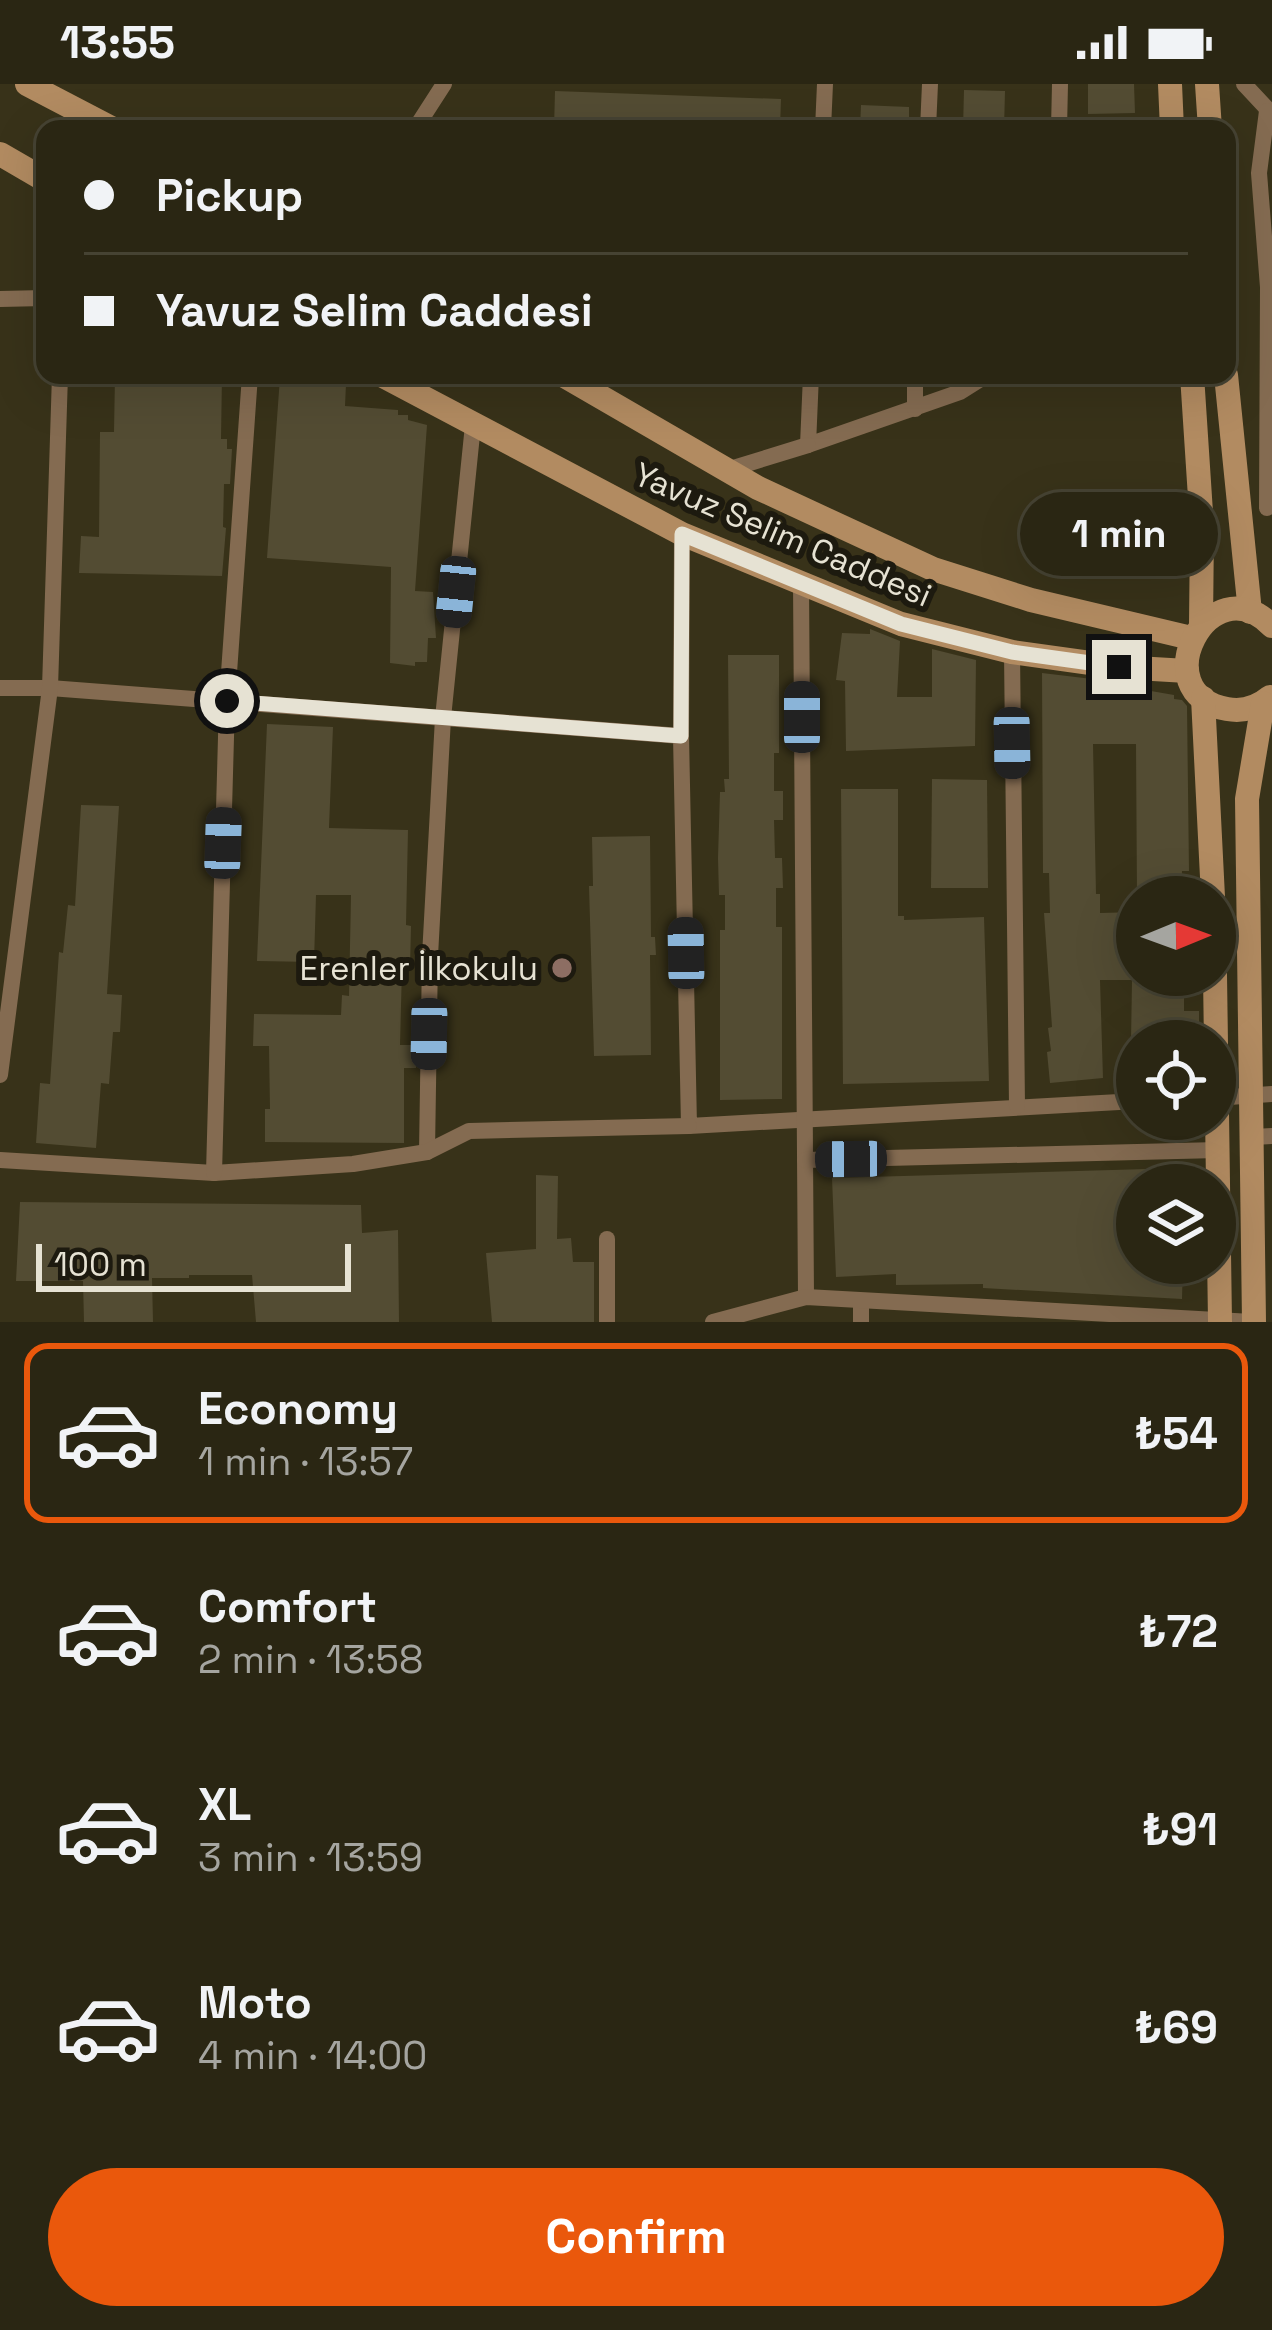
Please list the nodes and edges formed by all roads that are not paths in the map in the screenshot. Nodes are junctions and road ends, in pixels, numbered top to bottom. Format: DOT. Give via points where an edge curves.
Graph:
graph roads {
  1 [pos="28,84"];
  2 [pos="444,84"];
  3 [pos="825,84"];
  4 [pos="930,84"];
  5 [pos="1060,84"];
  6 [pos="1171,84"];
  7 [pos="1207,84"];
  8 [pos="1244,84"];
  9 [pos="1270,112"];
  10 [pos="96,120"];
  11 [pos="421,120"];
  12 [pos="823,120"];
  13 [pos="928,120"];
  14 [pos="1059,120"];
  15 [pos="1172,120"];
  16 [pos="1209,120"];
  17 [pos="0,154"];
  18 [pos="36,175"];
  19 [pos="36,298"];
  20 [pos="0,299"];
  21 [pos="60,384"];
  22 [pos="249,384"];
  23 [pos="397,384"];
  24 [pos="578,384"];
  25 [pos="811,384"];
  26 [pos="916,384"];
  27 [pos="973,384"];
  28 [pos="1193,384"];
  29 [pos="1227,384"];
  30 [pos="915,409"];
  31 [pos="472,425"];
  32 [pos="808,445"];
  33 [pos="728,470"];
  34 [pos="1267,508"];
  35 [pos="682,534"];
  36 [pos="801,582"];
  37 [pos="1250,611"];
  38 [pos="1272,626"];
  39 [pos="1196,631"];
  40 [pos="1012,652"];
  41 [pos="1187,670"];
  42 [pos="0,688"];
  43 [pos="50,688"];
  44 [pos="1203,698"];
  45 [pos="1268,699"];
  46 [pos="227,701"];
  47 [pos="443,718"];
  48 [pos="681,736"];
  49 [pos="1212,876"];
  50 [pos="0,1076"];
  51 [pos="1262,1095"];
  52 [pos="1116,1102"];
  53 [pos="1017,1106"];
  54 [pos="807,1120"];
  55 [pos="689,1126"];
  56 [pos="1263,1137"];
  57 [pos="1218,1140"];
  58 [pos="1218,1150"];
  59 [pos="427,1152"];
  60 [pos="0,1160"];
  61 [pos="805,1160"];
  62 [pos="214,1172"];
  63 [pos="607,1239"];
  64 [pos="806,1297"];
  65 [pos="861,1302"];
  66 [pos="951,1314"];
  67 [pos="1073,1318"];
  68 [pos="747,1319"];
  69 [pos="608,1322"];
  70 [pos="713,1322"];
  71 [pos="861,1322"];
  72 [pos="1220,1322"];
  73 [pos="1253,1322"];
  1 -- 10 [label="main road"];
  2 -- 11 [label="street"];
  3 -- 12 [label="street"];
  4 -- 13 [label="street"];
  5 -- 14 [label="street"];
  6 -- 15 [label="main road"];
  7 -- 16 [label="main road"];
  8 -- 9 [label="street"];
  9 -- 34 [label="street" via="1259,172 1268,286"];
  17 -- 18 [label="main road"];
  19 -- 20 [label="street"];
  21 -- 43 [label="street"];
  22 -- 46 [label="street"];
  23 -- 31 [label="main road, Yavuz Selim Caddesi"];
  24 -- 33 [label="main road, Yavuz Selim Caddesi"];
  25 -- 32 [label="street"];
  26 -- 30 [label="street"];
  27 -- 30 [label="street"];
  28 -- 39 [label="main road" via="1202,528"];
  29 -- 37 [label="main road"];
  30 -- 32 [label="street"];
  31 -- 35 [label="main road, Yavuz Selim Caddesi"];
  31 -- 47 [label="street"];
  32 -- 33 [label="street"];
  33 -- 39 [label="main road, Yavuz Selim Caddesi" via="933,569 1031,600"];
  35 -- 36 [label="main road, Yavuz Selim Caddesi"];
  35 -- 48 [label="street"];
  36 -- 40 [label="main road, Yavuz Selim Caddesi" via="901,624"];
  36 -- 54 [label="street"];
  37 -- 38 [label="main road"];
  37 -- 39 [label="main road" via="1216,614"];
  39 -- 41 [label="main road"];
  40 -- 41 [label="main road, Yavuz Selim Caddesi"];
  40 -- 53 [label="street"];
  41 -- 44 [label="main road"];
  42 -- 43 [label="street"];
  43 -- 46 [label="street"];
  43 -- 50 [label="street"];
  44 -- 45 [label="main road" via="1232,710"];
  44 -- 49 [label="main road"];
  45 -- 51 [label="main road" via="1247,799"];
  46 -- 47 [label="street"];
  46 -- 62 [label="street"];
  47 -- 48 [label="street"];
  47 -- 59 [label="street"];
  48 -- 55 [label="street"];
  51 -- 56 [label="main road"];
  52 -- 53 [label="street"];
  53 -- 54 [label="street"];
  54 -- 55 [label="street"];
  54 -- 61 [label="street"];
  55 -- 59 [label="street" via="469,1131"];
  56 -- 73 [label="main road"];
  57 -- 58 [label="main road"];
  58 -- 61 [label="street"];
  58 -- 72 [label="main road"];
  59 -- 62 [label="street"];
  60 -- 62 [label="street"];
  61 -- 64 [label="street"];
  63 -- 69 [label="street"];
  64 -- 65 [label="street"];
  64 -- 68 [label="street"];
  65 -- 66 [label="street"];
  65 -- 71 [label="street"];
  66 -- 67 [label="street"];
  67 -- 72 [label="street"];
  68 -- 70 [label="street"];
  72 -- 73 [label="street"];
}
